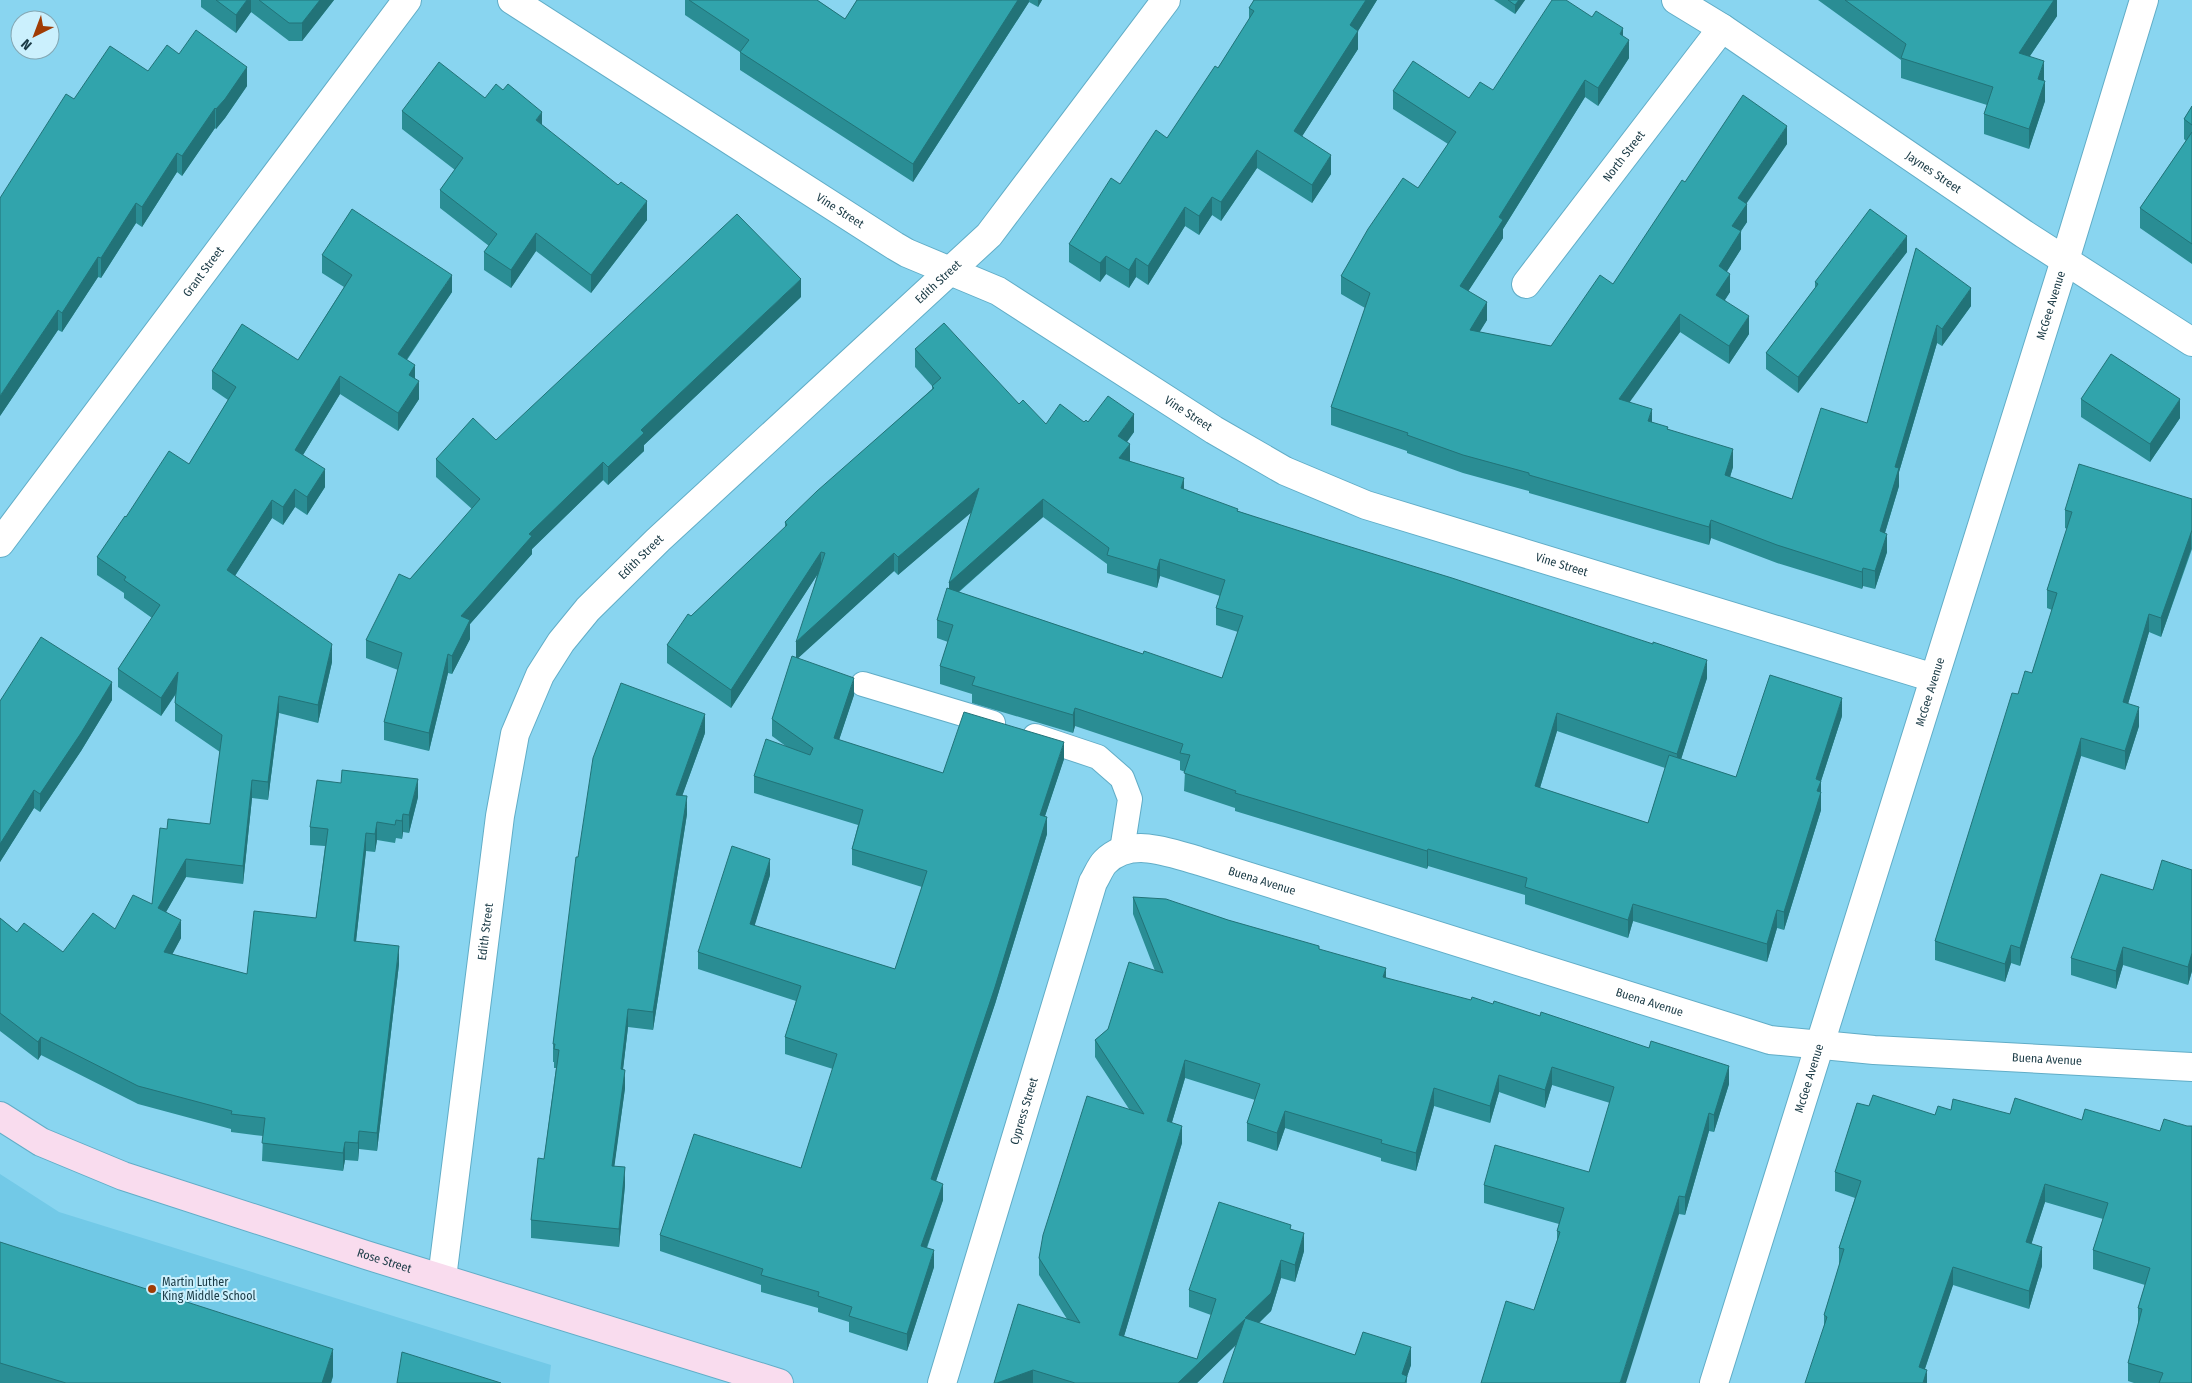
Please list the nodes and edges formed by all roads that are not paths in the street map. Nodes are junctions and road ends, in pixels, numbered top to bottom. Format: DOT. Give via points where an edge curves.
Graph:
graph roads {
  1 [pos="407,0"];
  2 [pos="512,0"];
  3 [pos="1166,0"];
  4 [pos="1676,0"];
  5 [pos="2144,0"];
  6 [pos="1722,28"];
  7 [pos="2065,260"];
  8 [pos="950,272"];
  9 [pos="1526,284"];
  10 [pos="2192,342"];
  11 [pos="0,543"];
  12 [pos="1934,678"];
  13 [pos="862,684"];
  14 [pos="1122,850"];
  15 [pos="1818,1045"];
  16 [pos="2192,1067"];
  17 [pos="0,1116"];
  18 [pos="442,1278"];
  19 [pos="779,1383"];
  20 [pos="942,1383"];
  21 [pos="1714,1383"];
  1 -- 11 [label="street, Grant Street"];
  2 -- 8 [label="street, Vine Street" via="895,246"];
  3 -- 8 [label="street, Edith Street" via="990,235"];
  4 -- 6 [label="street, Jaynes Street"];
  5 -- 7 [label="street, McGee Avenue"];
  6 -- 7 [label="street, Jaynes Street"];
  6 -- 9 [label="street, North Street"];
  7 -- 10 [label="street, Jaynes Street"];
  7 -- 12 [label="street, McGee Avenue"];
  8 -- 12 [label="street, Vine Street" via="998,291 1214,430 1286,471 1366,505"];
  8 -- 18 [label="street, Edith Street" via="658,540 588,609 540,674 515,734 500,816"];
  12 -- 15 [label="street, McGee Avenue"];
  13 -- 14 [label="lane" via="1098,757 1122,778 1130,799"];
  14 -- 15 [label="street, Buena Avenue" via="1154,849 1199,861 1770,1040"];
  14 -- 20 [label="street, Cypress Street" via="1105,862 1093,882"];
  15 -- 16 [label="street, Buena Avenue"];
  15 -- 21 [label="street, McGee Avenue"];
  17 -- 18 [label="street, Rose Street" via="40,1142 123,1176"];
  18 -- 19 [label="street, Rose Street"];
}
